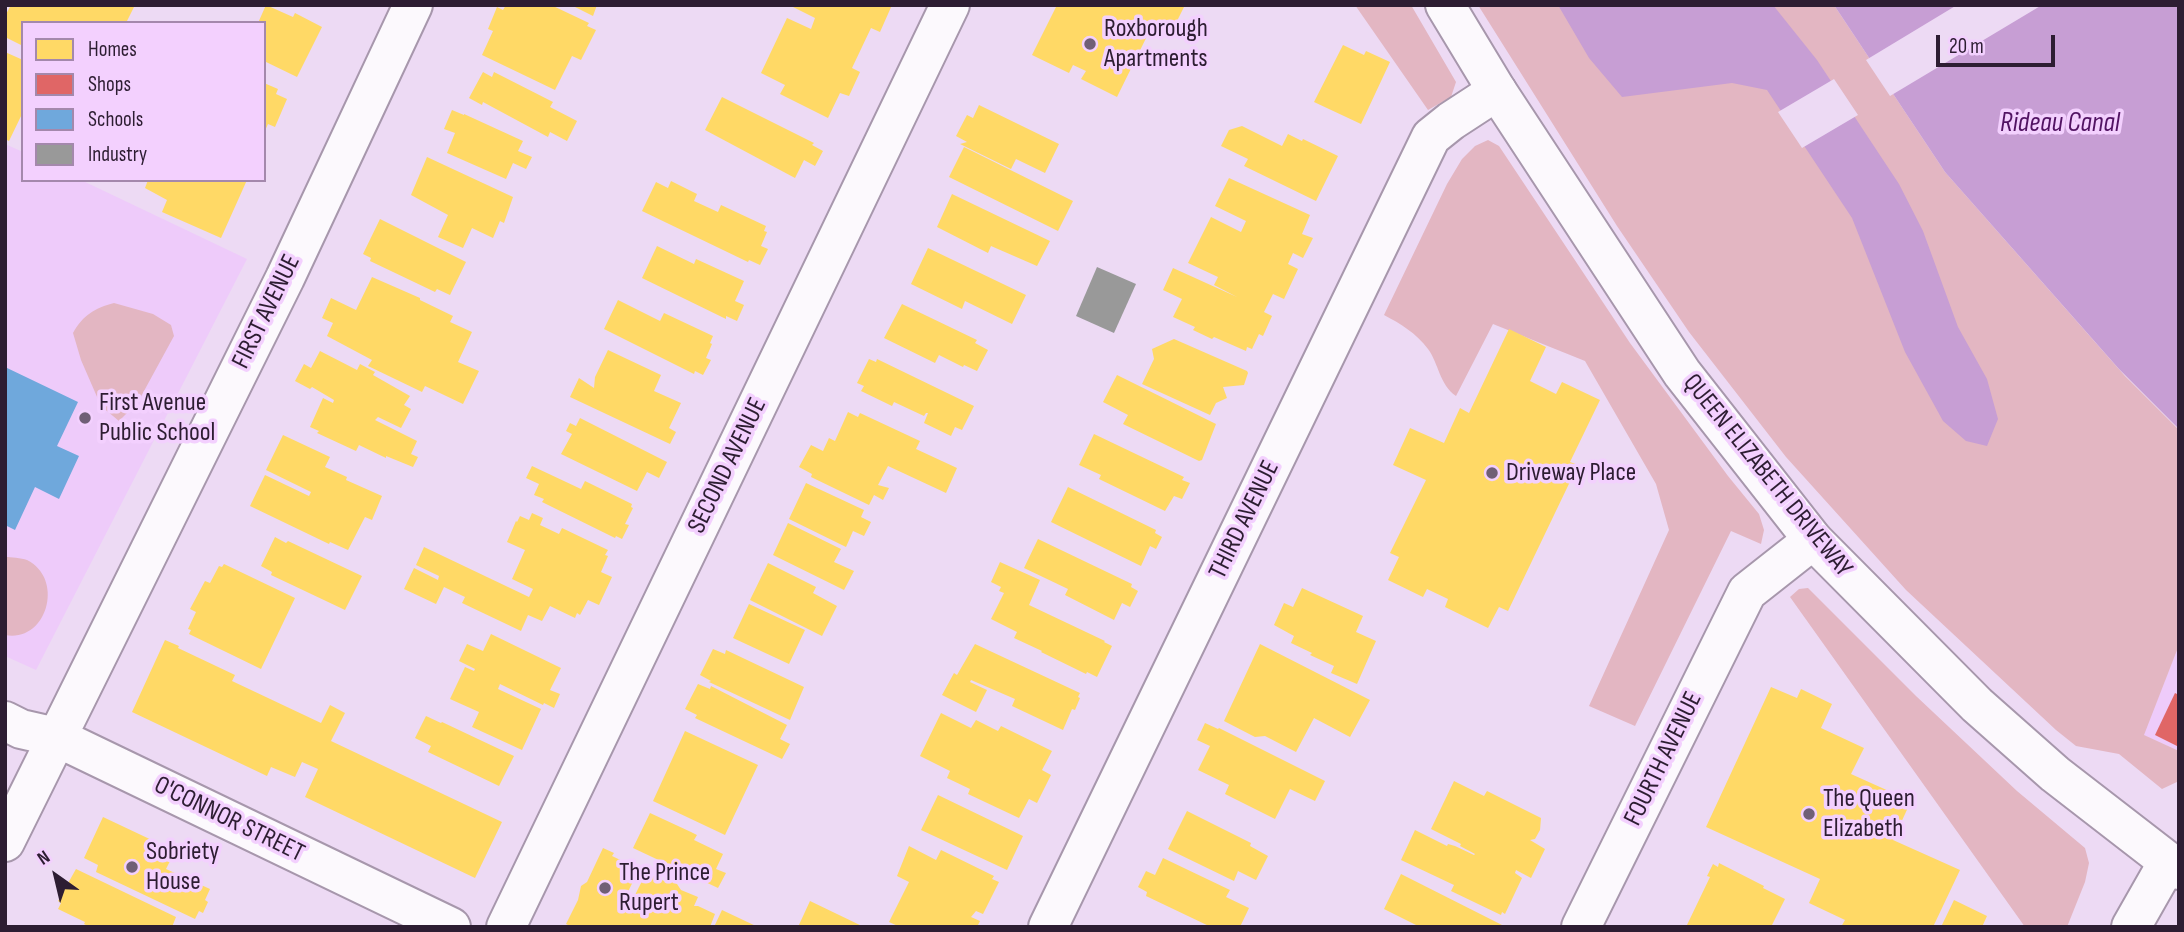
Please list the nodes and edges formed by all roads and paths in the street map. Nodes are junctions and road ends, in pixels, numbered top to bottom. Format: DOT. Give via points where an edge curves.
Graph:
graph roads {
  1 [pos="413,5"];
  2 [pos="950,5"];
  3 [pos="1445,5"];
  4 [pos="1497,91"];
  5 [pos="1813,540"];
  6 [pos="5,721"];
  7 [pos="56,737"];
  8 [pos="5,842"];
  9 [pos="2173,866"];
  10 [pos="451,927"];
  11 [pos="506,927"];
  12 [pos="1048,927"];
  13 [pos="1581,927"];
  14 [pos="2131,927"];
  1 -- 7 [label="street, FIRST AVENUE" via="285,278"];
  2 -- 11 [label="street, SECOND AVENUE"];
  3 -- 4 [label="street, QUEEN ELIZABETH DRIVEWAY"];
  4 -- 5 [label="street, QUEEN ELIZABETH DRIVEWAY" via="1682,373"];
  4 -- 12 [label="street, THIRD AVENUE" via="1431,137"];
  5 -- 9 [label="street, QUEEN ELIZABETH DRIVEWAY" via="1977,705 2055,774"];
  5 -- 13 [label="street, FOURTH AVENUE" via="1747,592"];
  6 -- 7 [label="street, O'CONNOR STREET"];
  7 -- 8 [label="street, FIRST AVENUE"];
  7 -- 10 [label="street, O'CONNOR STREET"];
  9 -- 14 [label="street"];
}
